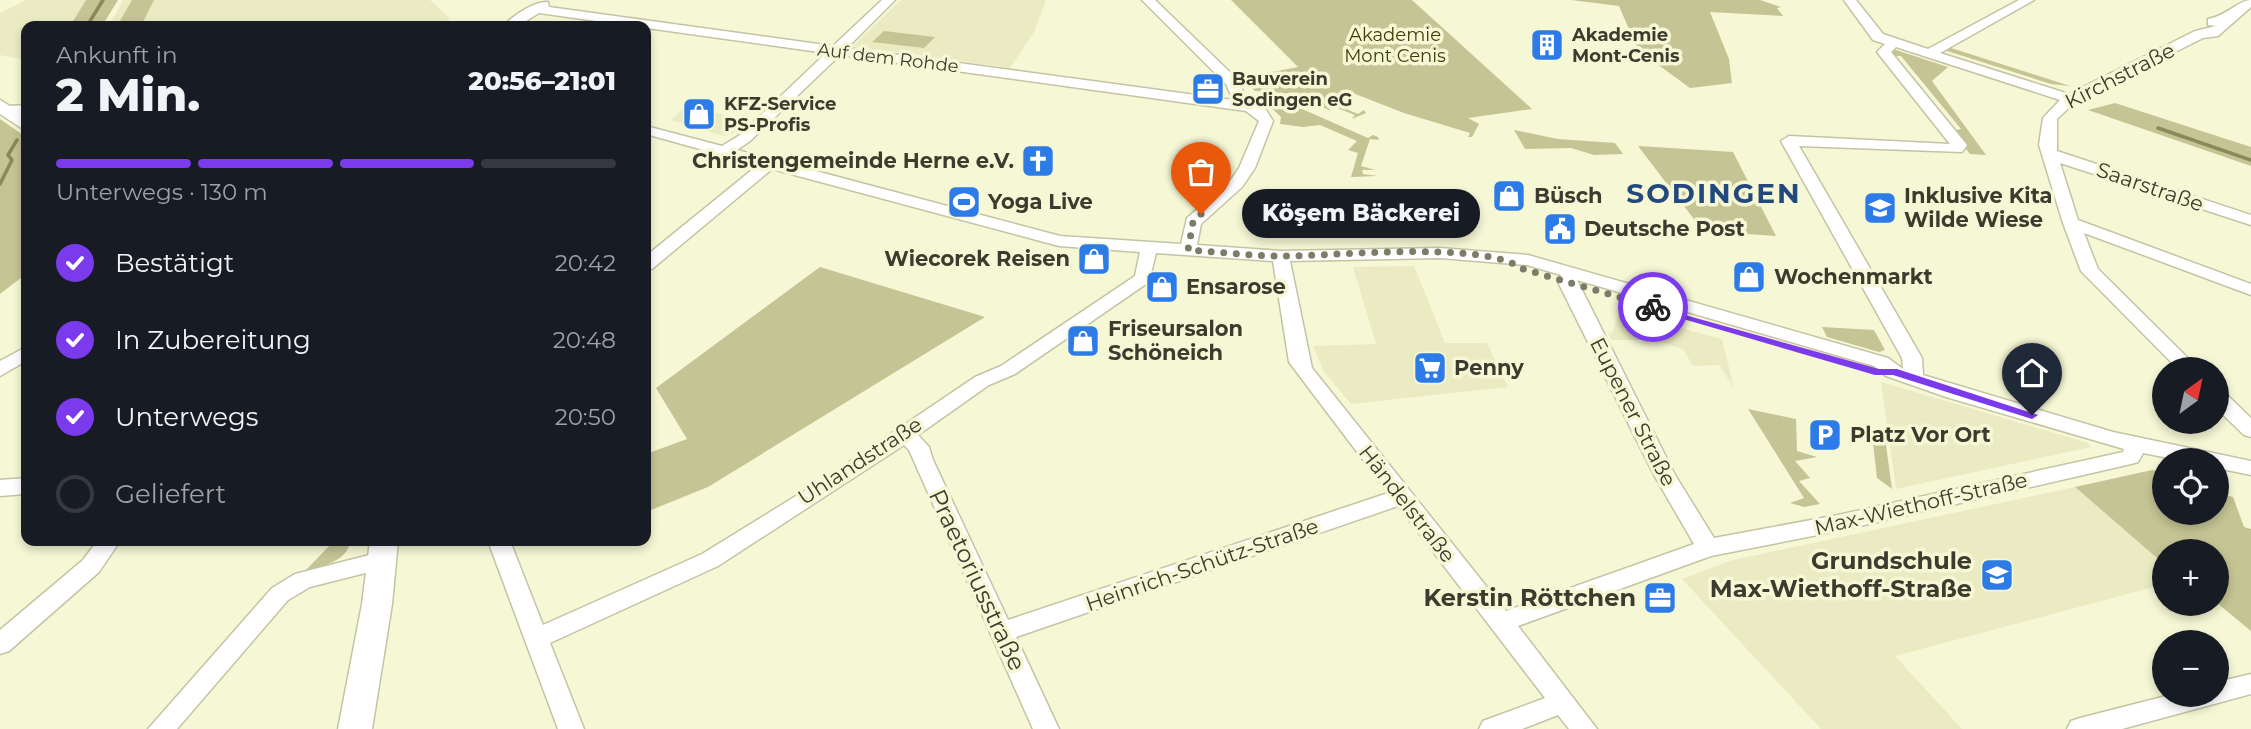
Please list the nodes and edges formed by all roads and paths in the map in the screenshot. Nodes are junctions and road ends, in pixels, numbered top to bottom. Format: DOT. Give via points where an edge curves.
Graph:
graph roads {
  1 [pos="550,0"];
  2 [pos="889,0"];
  3 [pos="1148,0"];
  4 [pos="1850,0"];
  5 [pos="1989,0"];
  6 [pos="2028,0"];
  7 [pos="2251,1"];
  8 [pos="536,6"];
  9 [pos="2013,8"];
  10 [pos="516,21"];
  11 [pos="639,21"];
  12 [pos="651,23"];
  13 [pos="1894,42"];
  14 [pos="837,50"];
  15 [pos="1930,53"];
  16 [pos="0,87"];
  17 [pos="2070,99"];
  18 [pos="17,104"];
  19 [pos="1242,104"];
  20 [pos="651,125"];
  21 [pos="651,131"];
  22 [pos="730,152"];
  23 [pos="2049,154"];
  24 [pos="768,164"];
  25 [pos="2251,220"];
  26 [pos="2071,223"];
  27 [pos="1149,247"];
  28 [pos="1188,250"];
  29 [pos="1281,256"];
  30 [pos="651,261"];
  31 [pos="1569,277"];
  32 [pos="2251,290"];
  33 [pos="21,356"];
  34 [pos="2177,357"];
  35 [pos="0,370"];
  36 [pos="1913,378"];
  37 [pos="2230,410"];
  38 [pos="2251,430"];
  39 [pos="906,435"];
  40 [pos="2136,446"];
  41 [pos="2152,449"];
  42 [pos="2229,463"];
  43 [pos="2251,468"];
  44 [pos="21,486"];
  45 [pos="0,488"];
  46 [pos="1401,498"];
  47 [pos="105,546"];
  48 [pos="501,546"];
  49 [pos="1708,548"];
  50 [pos="383,551"];
  51 [pos="1500,623"];
  52 [pos="1002,632"];
  53 [pos="537,638"];
  54 [pos="0,644"];
  55 [pos="2251,684"];
  56 [pos="2229,690"];
  57 [pos="1563,702"];
  58 [pos="2165,707"];
  59 [pos="161,729"];
  60 [pos="355,729"];
  61 [pos="571,729"];
  62 [pos="1046,729"];
  63 [pos="1492,729"];
  64 [pos="1584,729"];
  65 [pos="2080,729"];
  1 -- 8 [label="street"];
  2 -- 14 [label="street"];
  3 -- 19 [label="street" via="1231,82"];
  4 -- 13 [label="street" via="1878,37"];
  5 -- 9 [label="street"];
  6 -- 9 [label="street"];
  7 -- 17 [label="street, Kirchstraße" via="2224,21 2225,27 2200,34"];
  8 -- 10 [label="street"];
  8 -- 11 [label="street, Auf dem Rohde"];
  9 -- 15 [label="street"];
  12 -- 14 [label="street, Auf dem Rohde"];
  13 -- 15 [label="street"];
  13 -- 36 [label="street" via="1884,52 1959,145 1957,149 1789,141 1912,358"];
  14 -- 19 [label="street, Auf dem Rohde"];
  14 -- 22 [label="street"];
  15 -- 17 [label="street"];
  16 -- 18 [label="main road"];
  17 -- 23 [label="street, Kirchstraße" via="2050,118"];
  19 -- 28 [label="street" via="1261,113 1266,121 1236,184 1193,222"];
  20 -- 22 [label="street" via="683,131"];
  21 -- 22 [label="street"];
  22 -- 24 [label="street"];
  23 -- 25 [label="street, Saarstraße"];
  23 -- 26 [label="street, Kirchstraße"];
  24 -- 27 [label="street" via="1042,237"];
  24 -- 30 [label="street"];
  26 -- 32 [label="street"];
  26 -- 34 [label="street, Kirchstraße" via="2090,271"];
  27 -- 28 [label="street"];
  27 -- 39 [label="street, Uhlandstraße" via="1143,278"];
  28 -- 29 [label="street"];
  29 -- 31 [label="street" via="1440,253 1512,261 1523,269"];
  29 -- 46 [label="street, Händelstraße" via="1299,362"];
  31 -- 36 [label="street" via="1881,362 1893,372"];
  31 -- 49 [label="street, Eupener Straße" via="1665,475"];
  33 -- 35 [label="street"];
  36 -- 40 [label="street"];
  37 -- 38 [label="street"];
  39 -- 52 [label="street, Praetoriusstraße" via="919,447"];
  39 -- 53 [label="street, Uhlandstraße" via="710,560"];
  40 -- 41 [label="street"];
  40 -- 49 [label="street, Max-Wiethoff-Straße" via="2131,457 1860,519"];
  42 -- 43 [label="street"];
  44 -- 45 [label="street"];
  46 -- 51 [label="street, Händelstraße"];
  46 -- 52 [label="street, Heinrich-Schütz-Straße"];
  47 -- 54 [label="street" via="91,566"];
  48 -- 53 [label="street"];
  49 -- 51 [label="street, Max-Wiethoff-Straße"];
  50 -- 59 [label="street" via="303,580 280,594"];
  50 -- 60 [label="main road"];
  51 -- 57 [label="street, Händelstraße"];
  52 -- 62 [label="street, Praetoriusstraße"];
  53 -- 61 [label="street"];
  55 -- 56 [label="street"];
  57 -- 63 [label="street"];
  57 -- 64 [label="street, Händelstraße"];
  58 -- 65 [label="street"];
}
